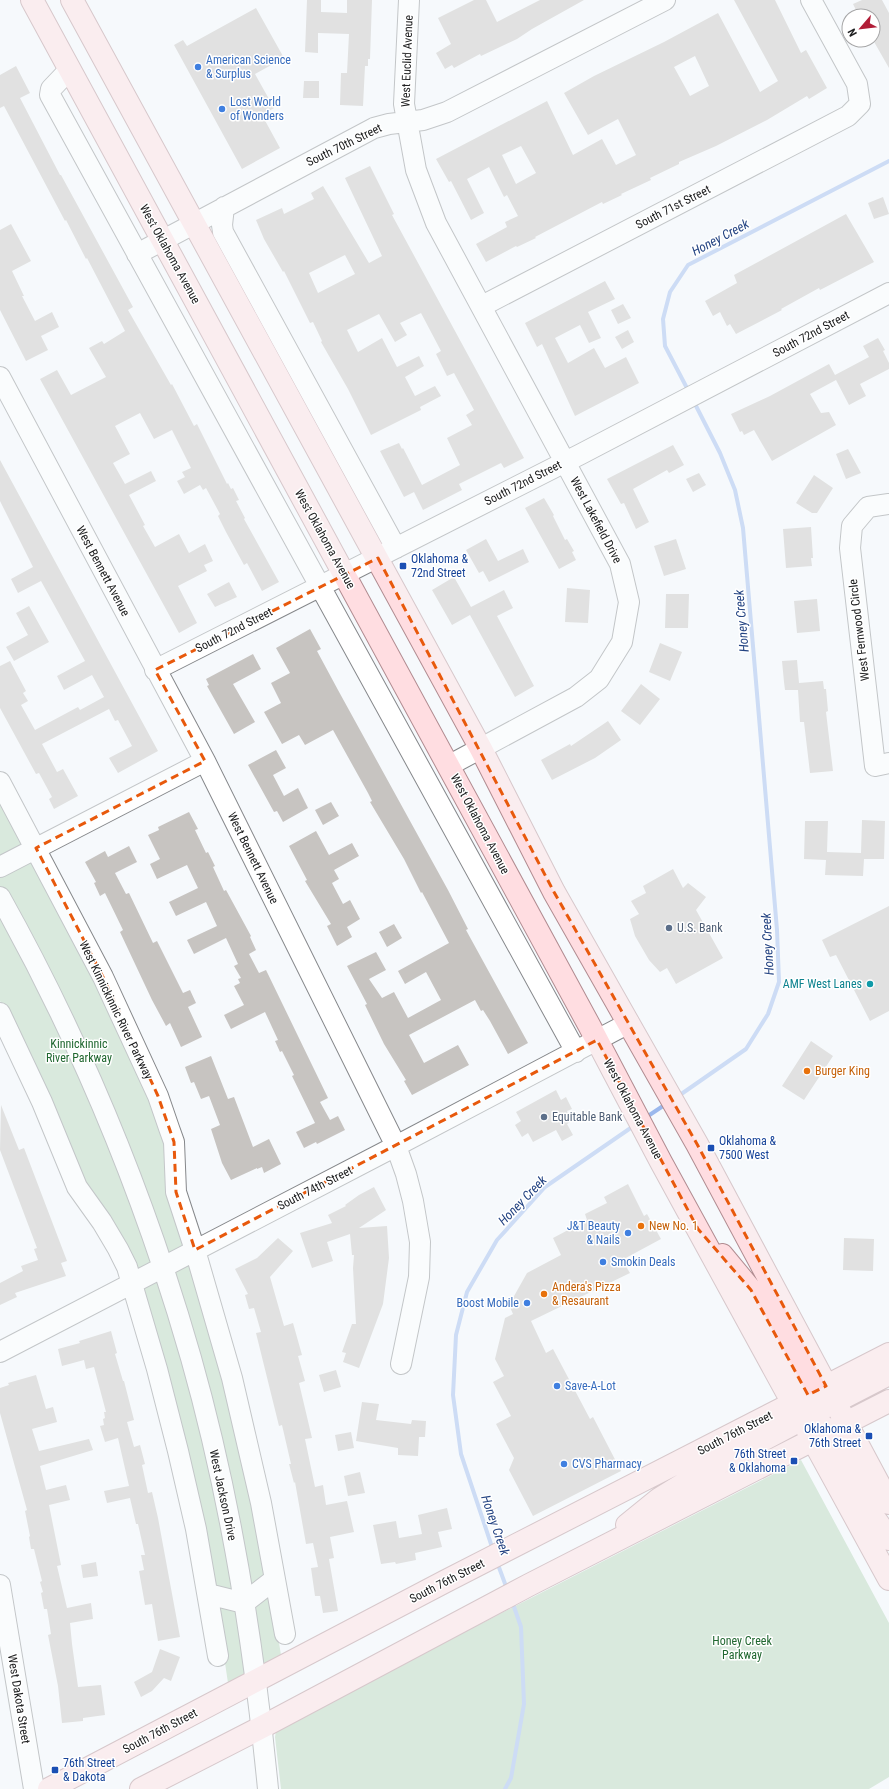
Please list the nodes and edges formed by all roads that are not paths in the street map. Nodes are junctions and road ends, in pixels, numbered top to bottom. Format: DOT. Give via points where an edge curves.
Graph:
graph roads {
  1 [pos="32,0"];
  2 [pos="72,0"];
  3 [pos="409,0"];
  4 [pos="665,0"];
  5 [pos="811,0"];
  6 [pos="70,69"];
  7 [pos="406,121"];
  8 [pos="224,207"];
  9 [pos="194,223"];
  10 [pos="162,240"];
  11 [pos="137,254"];
  12 [pos="889,294"];
  13 [pos="482,306"];
  14 [pos="0,377"];
  15 [pos="566,461"];
  16 [pos="889,504"];
  17 [pos="387,553"];
  18 [pos="345,575"];
  19 [pos="319,587"];
  20 [pos="155,670"];
  21 [pos="481,749"];
  22 [pos="205,761"];
  23 [pos="889,763"];
  24 [pos="448,766"];
  25 [pos="0,782"];
  26 [pos="36,848"];
  27 [pos="0,867"];
  28 [pos="0,897"];
  29 [pos="0,1013"];
  30 [pos="629,1023"];
  31 [pos="597,1040"];
  32 [pos="576,1052"];
  33 [pos="396,1146"];
  34 [pos="195,1250"];
  35 [pos="162,1267"];
  36 [pos="131,1283"];
  37 [pos="0,1352"];
  38 [pos="889,1354"];
  39 [pos="401,1364"];
  40 [pos="889,1374"];
  41 [pos="889,1401"];
  42 [pos="818,1412"];
  43 [pos="889,1503"];
  44 [pos="889,1539"];
  45 [pos="276,1579"];
  46 [pos="889,1579"];
  47 [pos="0,1585"];
  48 [pos="208,1594"];
  49 [pos="244,1603"];
  50 [pos="285,1634"];
  51 [pos="218,1656"];
  52 [pos="256,1680"];
  53 [pos="262,1727"];
  54 [pos="34,1789"];
  55 [pos="49,1789"];
  56 [pos="141,1789"];
  57 [pos="268,1789"];
  1 -- 6 [label="main road, West Oklahoma Avenue"];
  2 -- 9 [label="main road, West Oklahoma Avenue"];
  3 -- 7 [label="street, West Euclid Avenue" via="404,104"];
  4 -- 7 [label="street, South 70th Street" via="447,112 423,120"];
  5 -- 13 [label="street, South 71st Street" via="857,84 860,104 848,116"];
  6 -- 10 [label="main road, West Oklahoma Avenue"];
  6 -- 11 [label="street" via="51,89 50,95"];
  7 -- 8 [label="street, South 70th Street" via="374,128"];
  7 -- 13 [label="street, West Lakefield Drive" via="416,170 436,223"];
  8 -- 9 [label="street, South 70th Street"];
  8 -- 17 [label="street" via="223,232"];
  9 -- 10 [label="street, South 70th Street"];
  9 -- 17 [label="main road, West Oklahoma Avenue"];
  10 -- 11 [label="street, South 70th Street"];
  10 -- 18 [label="main road, West Oklahoma Avenue"];
  11 -- 19 [label="street"];
  12 -- 15 [label="street, South 72nd Street"];
  13 -- 15 [label="street, West Lakefield Drive"];
  14 -- 20 [label="street, West Bennett Avenue"];
  15 -- 17 [label="street, South 72nd Street"];
  15 -- 21 [label="street, West Lakefield Drive" via="620,564 629,602 622,642 599,679 576,697"];
  16 -- 23 [label="street, West Fernwood Circle" via="868,507 852,526 850,548 875,766"];
  17 -- 18 [label="street, South 72nd Street"];
  17 -- 21 [label="main road, West Oklahoma Avenue"];
  18 -- 19 [label="street, South 72nd Street"];
  18 -- 24 [label="main road, West Oklahoma Avenue"];
  19 -- 20 [label="street, South 72nd Street"];
  19 -- 32 [label="street"];
  20 -- 22 [label="street, West Bennett Avenue"];
  21 -- 24 [label="street, West Lakefield Drive"];
  21 -- 30 [label="main road, West Oklahoma Avenue" via="554,892"];
  22 -- 26 [label="street"];
  22 -- 33 [label="street, West Bennett Avenue"];
  24 -- 31 [label="main road, West Oklahoma Avenue"];
  25 -- 26 [label="street, West Kinnickinnic River Parkway"];
  26 -- 27 [label="street"];
  26 -- 34 [label="street, West Kinnickinnic River Parkway" via="103,977 158,1096 174,1142 176,1192"];
  28 -- 35 [label="street" via="56,1003 96,1090 123,1156"];
  29 -- 36 [label="street" via="42,1102 70,1173 118,1249"];
  30 -- 31 [label="street, South 74th Street"];
  30 -- 42 [label="main road, West Oklahoma Avenue" via="686,1126"];
  31 -- 32 [label="street, South 74th Street"];
  31 -- 42 [label="main road, West Oklahoma Avenue" via="698,1229"];
  32 -- 33 [label="street, South 74th Street"];
  33 -- 34 [label="street, South 74th Street"];
  33 -- 39 [label="street, West Bennett Avenue" via="413,1200 420,1242 419,1277"];
  34 -- 35 [label="street, South 74th Street"];
  34 -- 45 [label="street" via="245,1428"];
  35 -- 36 [label="street, South 74th Street"];
  35 -- 49 [label="street, West Jackson Drive" via="191,1358 209,1428 231,1526"];
  36 -- 37 [label="street, South 74th Street"];
  36 -- 48 [label="street" via="178,1451"];
  38 -- 42 [label="main road, South 76th Street"];
  40 -- 42 [label="main road"];
  41 -- 42 [label="main road, South 76th Street"];
  42 -- 43 [label="main road, West Oklahoma Avenue"];
  42 -- 44 [label="main road" via="873,1516"];
  42 -- 46 [label="main road, West Oklahoma Avenue"];
  42 -- 52 [label="main road, South 76th Street" via="515,1546"];
  42 -- 53 [label="main road, South 76th Street" via="597,1551"];
  45 -- 49 [label="street"];
  45 -- 50 [label="street"];
  47 -- 54 [label="street, West Dakota Street"];
  48 -- 49 [label="street"];
  48 -- 51 [label="street"];
  49 -- 52 [label="street, West Jackson Drive"];
  52 -- 53 [label="street, West Jackson Drive"];
  52 -- 55 [label="main road, South 76th Street"];
  53 -- 56 [label="main road, South 76th Street"];
  53 -- 57 [label="street, West Jackson Drive"];
}
